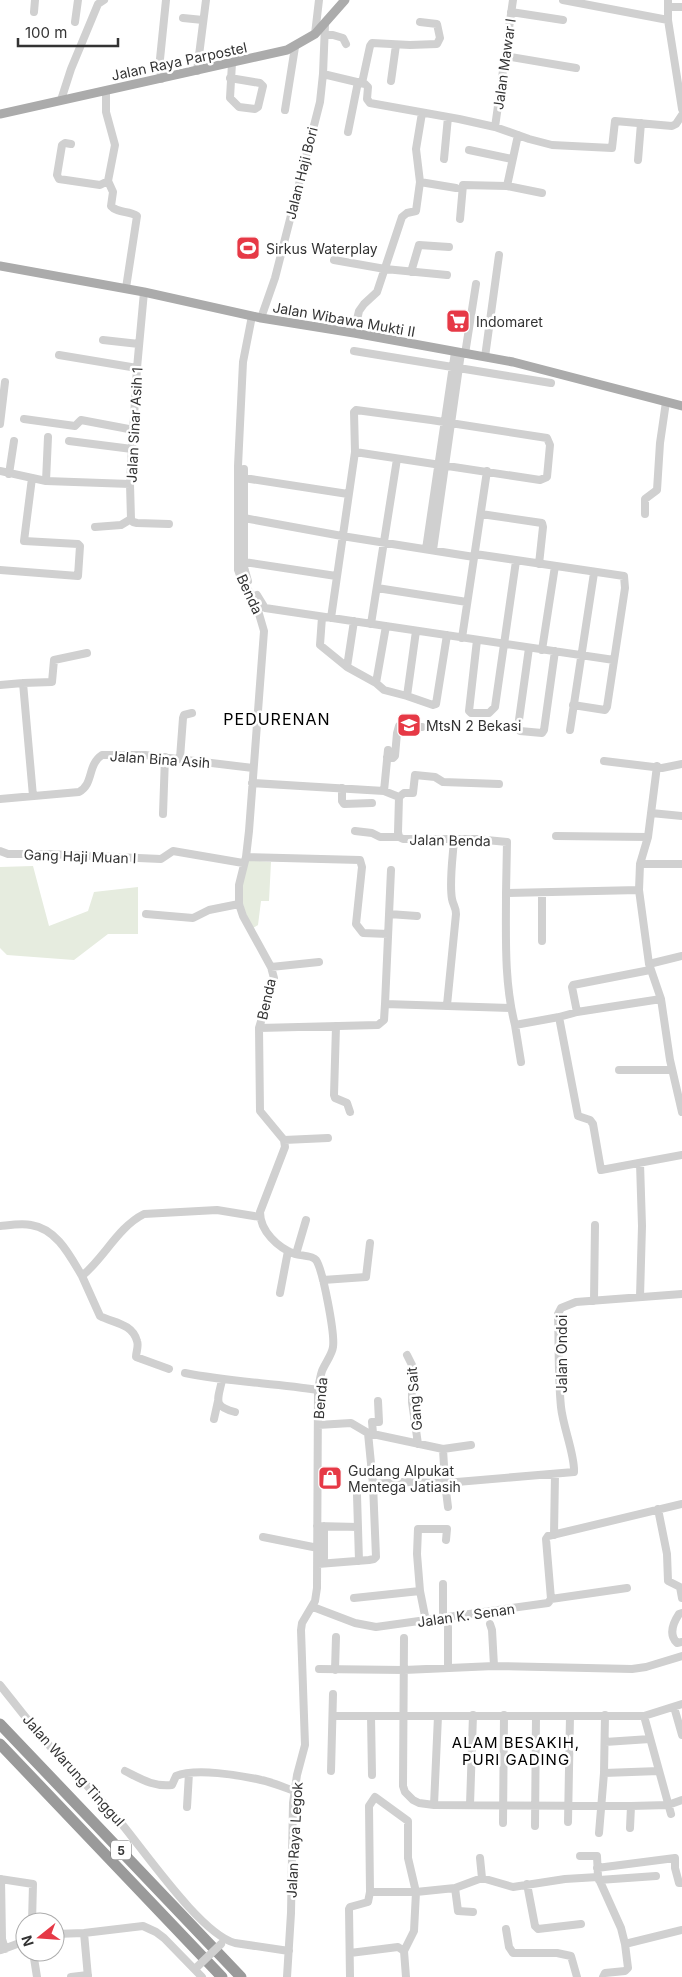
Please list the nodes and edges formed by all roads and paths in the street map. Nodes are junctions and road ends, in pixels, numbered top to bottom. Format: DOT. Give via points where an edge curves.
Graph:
graph roads {
  1 [pos="35,0"];
  2 [pos="78,0"];
  3 [pos="104,0"];
  4 [pos="166,0"];
  5 [pos="206,0"];
  6 [pos="319,0"];
  7 [pos="345,0"];
  8 [pos="513,0"];
  9 [pos="563,0"];
  10 [pos="668,4"];
  11 [pos="682,7"];
  12 [pos="34,12"];
  13 [pos="511,12"];
  14 [pos="183,18"];
  15 [pos="203,20"];
  16 [pos="564,20"];
  17 [pos="668,20"];
  18 [pos="75,22"];
  19 [pos="420,22"];
  20 [pos="320,35"];
  21 [pos="346,44"];
  22 [pos="396,45"];
  23 [pos="295,47"];
  24 [pos="505,56"];
  25 [pos="232,63"];
  26 [pos="576,68"];
  27 [pos="197,71"];
  28 [pos="323,74"];
  29 [pos="230,78"];
  30 [pos="161,79"];
  31 [pos="391,81"];
  32 [pos="360,82"];
  33 [pos="106,91"];
  34 [pos="61,100"];
  35 [pos="682,109"];
  36 [pos="284,110"];
  37 [pos="422,113"];
  38 [pos="0,114"];
  39 [pos="682,115"];
  40 [pos="448,117"];
  41 [pos="641,123"];
  42 [pos="495,127"];
  43 [pos="348,132"];
  44 [pos="518,135"];
  45 [pos="72,144"];
  46 [pos="469,150"];
  47 [pos="444,159"];
  48 [pos="512,159"];
  49 [pos="638,160"];
  50 [pos="108,181"];
  51 [pos="420,182"];
  52 [pos="507,186"];
  53 [pos="456,188"];
  54 [pos="542,193"];
  55 [pos="460,220"];
  56 [pos="449,247"];
  57 [pos="499,255"];
  58 [pos="334,260"];
  59 [pos="0,266"];
  60 [pos="385,269"];
  61 [pos="411,272"];
  62 [pos="447,275"];
  63 [pos="476,284"];
  64 [pos="126,288"];
  65 [pos="144,292"];
  66 [pos="256,317"];
  67 [pos="354,333"];
  68 [pos="103,340"];
  69 [pos="139,344"];
  70 [pos="354,351"];
  71 [pos="460,353"];
  72 [pos="59,355"];
  73 [pos="485,357"];
  74 [pos="137,368"];
  75 [pos="456,369"];
  76 [pos="5,382"];
  77 [pos="551,382"];
  78 [pos="666,402"];
  79 [pos="682,406"];
  80 [pos="24,419"];
  81 [pos="448,423"];
  82 [pos="0,424"];
  83 [pos="134,430"];
  84 [pos="48,437"];
  85 [pos="14,441"];
  86 [pos="68,441"];
  87 [pos="132,449"];
  88 [pos="355,452"];
  89 [pos="397,459"];
  90 [pos="442,465"];
  91 [pos="0,471"];
  92 [pos="487,472"];
  93 [pos="9,474"];
  94 [pos="32,478"];
  95 [pos="46,481"];
  96 [pos="130,484"];
  97 [pos="348,494"];
  98 [pos="481,514"];
  99 [pos="644,514"];
  100 [pos="244,518"];
  101 [pos="131,519"];
  102 [pos="170,524"];
  103 [pos="95,527"];
  104 [pos="342,536"];
  105 [pos="384,542"];
  106 [pos="429,550"];
  107 [pos="474,555"];
  108 [pos="516,561"];
  109 [pos="244,562"];
  110 [pos="539,564"];
  111 [pos="555,566"];
  112 [pos="0,570"];
  113 [pos="594,573"];
  114 [pos="336,576"];
  115 [pos="377,588"];
  116 [pos="467,602"];
  117 [pos="326,617"];
  118 [pos="354,621"];
  119 [pos="371,624"];
  120 [pos="386,626"];
  121 [pos="416,631"];
  122 [pos="447,635"];
  123 [pos="462,638"];
  124 [pos="477,640"];
  125 [pos="504,644"];
  126 [pos="529,648"];
  127 [pos="542,650"];
  128 [pos="554,651"];
  129 [pos="87,653"];
  130 [pos="581,655"];
  131 [pos="614,660"];
  132 [pos="347,667"];
  133 [pos="23,683"];
  134 [pos="376,683"];
  135 [pos="0,685"];
  136 [pos="407,696"];
  137 [pos="573,705"];
  138 [pos="192,714"];
  139 [pos="422,727"];
  140 [pos="570,730"];
  141 [pos="165,757"];
  142 [pos="180,758"];
  143 [pos="604,761"];
  144 [pos="682,764"];
  145 [pos="656,766"];
  146 [pos="253,768"];
  147 [pos="252,783"];
  148 [pos="499,784"];
  149 [pos="342,788"];
  150 [pos="384,791"];
  151 [pos="34,796"];
  152 [pos="399,796"];
  153 [pos="0,798"];
  154 [pos="372,803"];
  155 [pos="651,813"];
  156 [pos="163,814"];
  157 [pos="682,816"];
  158 [pos="355,831"];
  159 [pos="556,836"];
  160 [pos="398,837"];
  161 [pos="648,837"];
  162 [pos="454,839"];
  163 [pos="0,851"];
  164 [pos="244,860"];
  165 [pos="640,864"];
  166 [pos="682,864"];
  167 [pos="391,870"];
  168 [pos="639,890"];
  169 [pos="506,893"];
  170 [pos="542,893"];
  171 [pos="240,904"];
  172 [pos="146,914"];
  173 [pos="389,914"];
  174 [pos="417,916"];
  175 [pos="388,934"];
  176 [pos="542,941"];
  177 [pos="682,956"];
  178 [pos="319,962"];
  179 [pos="271,967"];
  180 [pos="649,967"];
  181 [pos="661,999"];
  182 [pos="385,1004"];
  183 [pos="447,1005"];
  184 [pos="511,1008"];
  185 [pos="577,1012"];
  186 [pos="559,1018"];
  187 [pos="514,1025"];
  188 [pos="336,1026"];
  189 [pos="259,1028"];
  190 [pos="522,1062"];
  191 [pos="619,1070"];
  192 [pos="672,1070"];
  193 [pos="681,1100"];
  194 [pos="350,1112"];
  195 [pos="682,1112"];
  196 [pos="328,1138"];
  197 [pos="284,1140"];
  198 [pos="682,1155"];
  199 [pos="640,1163"];
  200 [pos="260,1216"];
  201 [pos="306,1220"];
  202 [pos="595,1225"];
  203 [pos="0,1226"];
  204 [pos="370,1243"];
  205 [pos="292,1252"];
  206 [pos="82,1276"];
  207 [pos="323,1280"];
  208 [pos="280,1293"];
  209 [pos="682,1294"];
  210 [pos="640,1297"];
  211 [pos="594,1301"];
  212 [pos="407,1356"];
  213 [pos="169,1369"];
  214 [pos="185,1373"];
  215 [pos="222,1380"];
  216 [pos="318,1390"];
  217 [pos="218,1400"];
  218 [pos="378,1401"];
  219 [pos="235,1412"];
  220 [pos="214,1419"];
  221 [pos="318,1425"];
  222 [pos="370,1433"];
  223 [pos="418,1444"];
  224 [pos="471,1445"];
  225 [pos="443,1449"];
  226 [pos="554,1474"];
  227 [pos="445,1483"];
  228 [pos="374,1484"];
  229 [pos="357,1495"];
  230 [pos="682,1504"];
  231 [pos="448,1507"];
  232 [pos="658,1509"];
  233 [pos="321,1526"];
  234 [pos="358,1527"];
  235 [pos="554,1535"];
  236 [pos="263,1537"];
  237 [pos="446,1540"];
  238 [pos="318,1548"];
  239 [pos="321,1561"];
  240 [pos="359,1561"];
  241 [pos="443,1584"];
  242 [pos="317,1588"];
  243 [pos="626,1588"];
  244 [pos="420,1591"];
  245 [pos="354,1598"];
  246 [pos="682,1598"];
  247 [pos="551,1599"];
  248 [pos="313,1607"];
  249 [pos="682,1613"];
  250 [pos="443,1618"];
  251 [pos="426,1621"];
  252 [pos="490,1624"];
  253 [pos="448,1627"];
  254 [pos="336,1637"];
  255 [pos="404,1638"];
  256 [pos="682,1642"];
  257 [pos="682,1656"];
  258 [pos="494,1666"];
  259 [pos="448,1668"];
  260 [pos="319,1669"];
  261 [pos="335,1670"];
  262 [pos="404,1670"];
  263 [pos="0,1685"];
  264 [pos="333,1694"];
  265 [pos="682,1704"];
  266 [pos="674,1707"];
  267 [pos="504,1715"];
  268 [pos="605,1715"];
  269 [pos="333,1716"];
  270 [pos="371,1716"];
  271 [pos="438,1716"];
  272 [pos="473,1716"];
  273 [pos="536,1716"];
  274 [pos="570,1716"];
  275 [pos="644,1716"];
  276 [pos="404,1717"];
  277 [pos="0,1724"];
  278 [pos="682,1735"];
  279 [pos="650,1739"];
  280 [pos="605,1742"];
  281 [pos="0,1744"];
  282 [pos="125,1770"];
  283 [pos="659,1771"];
  284 [pos="331,1772"];
  285 [pos="189,1773"];
  286 [pos="604,1773"];
  287 [pos="372,1775"];
  288 [pos="294,1791"];
  289 [pos="682,1800"];
  290 [pos="668,1804"];
  291 [pos="434,1805"];
  292 [pos="470,1805"];
  293 [pos="503,1805"];
  294 [pos="535,1805"];
  295 [pos="568,1805"];
  296 [pos="602,1805"];
  297 [pos="631,1806"];
  298 [pos="187,1807"];
  299 [pos="671,1814"];
  300 [pos="568,1822"];
  301 [pos="503,1823"];
  302 [pos="535,1826"];
  303 [pos="630,1828"];
  304 [pos="599,1833"];
  305 [pos="580,1856"];
  306 [pos="480,1858"];
  307 [pos="597,1868"];
  308 [pos="656,1876"];
  309 [pos="482,1878"];
  310 [pos="0,1879"];
  311 [pos="598,1879"];
  312 [pos="527,1884"];
  313 [pos="682,1884"];
  314 [pos="455,1888"];
  315 [pos="370,1892"];
  316 [pos="416,1892"];
  317 [pos="32,1912"];
  318 [pos="473,1912"];
  319 [pos="580,1924"];
  320 [pos="506,1929"];
  321 [pos="682,1930"];
  322 [pos="84,1933"];
  323 [pos="65,1934"];
  324 [pos="224,1942"];
  325 [pos="15,1944"];
  326 [pos="625,1944"];
  327 [pos="2,1950"];
  328 [pos="289,1951"];
  329 [pos="404,1951"];
  330 [pos="350,1953"];
  331 [pos="35,1962"];
  332 [pos="195,1968"];
  333 [pos="88,1976"];
  334 [pos="37,1977"];
  335 [pos="71,1977"];
  336 [pos="202,1977"];
  337 [pos="222,1977"];
  338 [pos="240,1977"];
  339 [pos="287,1977"];
  340 [pos="350,1977"];
  341 [pos="406,1977"];
  342 [pos="577,1977"];
  343 [pos="604,1977"];
  1 -- 12 [label="street"];
  2 -- 18 [label="street"];
  3 -- 34 [label="street" via="98,4"];
  4 -- 30 [label="street"];
  5 -- 15 [label="street"];
  6 -- 20 [label="street, Jalan Haji Bori"];
  7 -- 20 [label="main road, Jalan Raya Parpostel"];
  8 -- 13 [label="street, Jalan Mawar I"];
  9 -- 17 [label="street"];
  10 -- 11 [label="street"];
  10 -- 17 [label="street"];
  13 -- 16 [label="street"];
  13 -- 24 [label="street, Jalan Mawar I"];
  14 -- 15 [label="street"];
  15 -- 27 [label="street"];
  17 -- 35 [label="street"];
  19 -- 22 [label="street" via="437,24 440,38 437,44"];
  20 -- 21 [label="street" via="338,36"];
  20 -- 23 [label="main road, Jalan Raya Parpostel"];
  20 -- 28 [label="street, Jalan Haji Bori"];
  22 -- 31 [label="street"];
  22 -- 32 [label="street" via="371,44"];
  23 -- 25 [label="main road, Jalan Raya Parpostel"];
  23 -- 36 [label="street"];
  24 -- 26 [label="street"];
  24 -- 42 [label="street, Jalan Mawar I"];
  25 -- 27 [label="main road, Jalan Raya Parpostel"];
  25 -- 29 [label="street"];
  27 -- 30 [label="main road, Jalan Raya Parpostel"];
  28 -- 32 [label="street"];
  28 -- 66 [label="street, Jalan Haji Bori" via="320,102 276,278"];
  29 -- 29 [label="street" via="263,86 255,110 239,107 230,98"];
  30 -- 33 [label="main road, Jalan Raya Parpostel"];
  32 -- 37 [label="street" via="368,85 370,104"];
  32 -- 43 [label="street"];
  33 -- 34 [label="main road, Jalan Raya Parpostel"];
  33 -- 50 [label="street" via="106,112 115,146"];
  34 -- 38 [label="main road, Jalan Raya Parpostel"];
  37 -- 40 [label="street"];
  37 -- 51 [label="street" via="416,149"];
  39 -- 41 [label="street" via="672,126"];
  40 -- 42 [label="street"];
  40 -- 47 [label="street"];
  41 -- 44 [label="street" via="615,121 614,146 611,148 552,145"];
  41 -- 49 [label="street"];
  42 -- 44 [label="street"];
  44 -- 48 [label="street"];
  45 -- 50 [label="street" via="62,145 59,179 100,185"];
  46 -- 48 [label="street"];
  48 -- 52 [label="street"];
  50 -- 64 [label="street" via="113,192 110,202 113,208 137,216"];
  51 -- 53 [label="street"];
  51 -- 60 [label="street" via="416,211 402,217"];
  52 -- 54 [label="street"];
  52 -- 55 [label="street" via="463,185"];
  56 -- 61 [label="street" via="419,245"];
  57 -- 73 [label="street"];
  58 -- 60 [label="street"];
  59 -- 64 [label="main road, Jalan Wibawa Mukti II"];
  60 -- 61 [label="street"];
  60 -- 67 [label="street" via="377,292 359,311"];
  61 -- 62 [label="street"];
  63 -- 71 [label="street"];
  64 -- 65 [label="main road, Jalan Wibawa Mukti II"];
  65 -- 66 [label="main road, Jalan Wibawa Mukti II"];
  65 -- 69 [label="street, Jalan Sinar Asih 1"];
  66 -- 67 [label="main road, Jalan Wibawa Mukti II"];
  66 -- 146 [label="street, Benda" via="243,362 238,466 238,570 255,600 264,631"];
  67 -- 71 [label="main road, Jalan Wibawa Mukti II"];
  68 -- 69 [label="street"];
  69 -- 74 [label="street, Jalan Sinar Asih 1"];
  70 -- 75 [label="street"];
  71 -- 73 [label="main road, Jalan Wibawa Mukti II"];
  71 -- 75 [label="street"];
  72 -- 74 [label="street"];
  73 -- 78 [label="main road, Jalan Wibawa Mukti II"];
  74 -- 83 [label="street, Jalan Sinar Asih 1"];
  75 -- 77 [label="street"];
  75 -- 81 [label="street"];
  76 -- 82 [label="street"];
  78 -- 79 [label="main road, Jalan Wibawa Mukti II"];
  78 -- 99 [label="street" via="657,490 645,499"];
  80 -- 83 [label="street" via="75,426 81,420"];
  81 -- 88 [label="street" via="356,410"];
  81 -- 90 [label="street"];
  81 -- 92 [label="street" via="549,440 547,476 544,479"];
  83 -- 87 [label="street, Jalan Sinar Asih 1"];
  84 -- 95 [label="street"];
  85 -- 93 [label="street"];
  86 -- 87 [label="street"];
  87 -- 96 [label="street, Jalan Sinar Asih 1"];
  88 -- 89 [label="street"];
  88 -- 97 [label="street"];
  89 -- 90 [label="street"];
  89 -- 105 [label="street"];
  90 -- 92 [label="street"];
  90 -- 106 [label="street"];
  91 -- 93 [label="street"];
  92 -- 98 [label="street"];
  93 -- 94 [label="street"];
  94 -- 95 [label="street"];
  94 -- 112 [label="street" via="24,541 78,544 78,576"];
  95 -- 96 [label="street"];
  96 -- 101 [label="street, Jalan Sinar Asih 1"];
  97 -- 100 [label="street" via="244,474"];
  97 -- 104 [label="street"];
  98 -- 107 [label="street"];
  98 -- 110 [label="street" via="542,523"];
  100 -- 104 [label="street"];
  100 -- 109 [label="street"];
  101 -- 102 [label="street" via="137,523"];
  101 -- 103 [label="street" via="121,525"];
  104 -- 105 [label="street"];
  104 -- 114 [label="street"];
  105 -- 106 [label="street"];
  105 -- 115 [label="street"];
  106 -- 107 [label="street"];
  107 -- 108 [label="street"];
  107 -- 116 [label="street"];
  108 -- 110 [label="street"];
  108 -- 125 [label="street"];
  109 -- 114 [label="street"];
  109 -- 117 [label="street" via="248,582 264,608"];
  110 -- 111 [label="street"];
  111 -- 113 [label="street"];
  111 -- 127 [label="street"];
  113 -- 130 [label="street"];
  113 -- 131 [label="street" via="624,576"];
  114 -- 117 [label="street"];
  115 -- 116 [label="street"];
  115 -- 119 [label="street"];
  116 -- 123 [label="street"];
  117 -- 118 [label="street"];
  117 -- 132 [label="street" via="320,645"];
  118 -- 119 [label="street"];
  118 -- 132 [label="street"];
  119 -- 120 [label="street"];
  120 -- 121 [label="street"];
  120 -- 134 [label="street"];
  121 -- 122 [label="street"];
  121 -- 136 [label="street"];
  122 -- 123 [label="street"];
  122 -- 136 [label="street" via="436,704"];
  123 -- 124 [label="street"];
  124 -- 125 [label="street"];
  124 -- 125 [label="street" via="468,707 471,713 489,713 495,707"];
  125 -- 126 [label="street"];
  126 -- 127 [label="street"];
  126 -- 128 [label="street" via="520,731 542,733 544,730"];
  127 -- 128 [label="street"];
  128 -- 130 [label="street"];
  129 -- 133 [label="street" via="54,660 52,682"];
  130 -- 131 [label="street"];
  130 -- 137 [label="street"];
  131 -- 137 [label="street" via="605,710"];
  132 -- 134 [label="street"];
  133 -- 135 [label="street"];
  133 -- 151 [label="street"];
  134 -- 136 [label="street" via="384,690"];
  137 -- 140 [label="street"];
  138 -- 142 [label="street" via="183,718"];
  139 -- 150 [label="street" via="399,726 395,756 387,754"];
  141 -- 142 [label="street, Jalan Bina Asih"];
  141 -- 151 [label="street, Jalan Bina Asih" via="102,756 92,764 83,790"];
  141 -- 156 [label="street"];
  142 -- 146 [label="street, Jalan Bina Asih"];
  143 -- 145 [label="street"];
  144 -- 145 [label="street" via="667,768"];
  145 -- 155 [label="street"];
  146 -- 147 [label="street, Benda"];
  147 -- 149 [label="street"];
  147 -- 164 [label="street, Benda"];
  148 -- 152 [label="street" via="443,782 435,777 414,775 413,793 404,792"];
  149 -- 150 [label="street"];
  149 -- 154 [label="street" via="344,804"];
  150 -- 152 [label="street"];
  151 -- 153 [label="street, Jalan Bina Asih"];
  152 -- 160 [label="street, Jalan Benda"];
  155 -- 157 [label="street"];
  155 -- 161 [label="street"];
  158 -- 160 [label="street"];
  159 -- 161 [label="street"];
  160 -- 162 [label="street, Jalan Benda"];
  161 -- 165 [label="street"];
  162 -- 169 [label="street, Jalan Benda" via="507,842"];
  162 -- 183 [label="street" via="452,899 456,914"];
  163 -- 164 [label="street, Gang Haji Muan I" via="8,854 160,859 173,851"];
  164 -- 171 [label="street, Benda" via="239,885"];
  164 -- 175 [label="street, Gang Haji Muan I" via="360,860 356,924 363,932"];
  165 -- 166 [label="street"];
  165 -- 168 [label="street"];
  167 -- 173 [label="street"];
  168 -- 170 [label="street"];
  168 -- 180 [label="street"];
  169 -- 170 [label="street"];
  169 -- 184 [label="street"];
  170 -- 176 [label="street"];
  171 -- 172 [label="street" via="209,910 193,918"];
  171 -- 179 [label="street, Benda"];
  173 -- 174 [label="street"];
  173 -- 175 [label="street"];
  175 -- 182 [label="street"];
  177 -- 180 [label="street"];
  178 -- 179 [label="street"];
  179 -- 189 [label="street, Benda" via="274,978"];
  180 -- 181 [label="street"];
  180 -- 185 [label="street" via="573,985"];
  181 -- 185 [label="street"];
  181 -- 192 [label="street"];
  182 -- 183 [label="street"];
  182 -- 188 [label="street" via="384,1020 378,1025"];
  183 -- 184 [label="street"];
  184 -- 187 [label="street"];
  185 -- 186 [label="street"];
  186 -- 187 [label="street"];
  186 -- 199 [label="street" via="578,1116 593,1124 601,1170"];
  187 -- 190 [label="street"];
  188 -- 189 [label="street"];
  188 -- 194 [label="street" via="334,1095 347,1103"];
  189 -- 197 [label="street, Benda" via="260,1112"];
  191 -- 192 [label="street"];
  192 -- 193 [label="street"];
  193 -- 195 [label="street"];
  196 -- 197 [label="street"];
  197 -- 200 [label="street" via="285,1147"];
  198 -- 199 [label="street"];
  199 -- 210 [label="street"];
  200 -- 205 [label="street, Benda" via="268,1234 280,1247"];
  200 -- 206 [label="street" via="217,1210 144,1214 112,1241"];
  201 -- 205 [label="street"];
  202 -- 211 [label="street"];
  203 -- 206 [label="street" via="32,1225 45,1231 62,1243"];
  204 -- 207 [label="street" via="366,1277"];
  205 -- 207 [label="street, Benda" via="317,1261"];
  205 -- 208 [label="street"];
  206 -- 213 [label="street" via="100,1316 121,1323 134,1335 136,1357"];
  207 -- 216 [label="street, Benda" via="333,1348 321,1373"];
  209 -- 210 [label="street, Jalan Ondoi"];
  210 -- 211 [label="street, Jalan Ondoi"];
  211 -- 226 [label="street, Jalan Ondoi" via="568,1304 558,1314 561,1407 574,1472"];
  212 -- 223 [label="street, Gang Sait" via="412,1365 412,1402"];
  214 -- 215 [label="street"];
  215 -- 216 [label="street"];
  215 -- 217 [label="street"];
  216 -- 221 [label="street, Benda"];
  217 -- 219 [label="street" via="222,1408"];
  217 -- 220 [label="street"];
  218 -- 222 [label="street" via="379,1422 372,1422"];
  221 -- 222 [label="street" via="351,1423"];
  221 -- 233 [label="street, Benda"];
  222 -- 223 [label="street"];
  222 -- 228 [label="street"];
  223 -- 225 [label="street"];
  224 -- 225 [label="street"];
  225 -- 227 [label="street"];
  226 -- 227 [label="street"];
  226 -- 235 [label="street"];
  227 -- 228 [label="street"];
  227 -- 231 [label="street"];
  228 -- 240 [label="street" via="376,1557"];
  229 -- 234 [label="street"];
  230 -- 232 [label="street"];
  232 -- 235 [label="street"];
  232 -- 246 [label="street" via="667,1554 668,1581 680,1587"];
  233 -- 234 [label="street"];
  233 -- 238 [label="street, Benda"];
  233 -- 239 [label="street"];
  234 -- 240 [label="street"];
  235 -- 247 [label="street" via="546,1539"];
  236 -- 238 [label="street"];
  237 -- 244 [label="street" via="447,1528 418,1529"];
  238 -- 239 [label="street, Benda"];
  239 -- 240 [label="street"];
  239 -- 242 [label="street, Benda"];
  241 -- 250 [label="street"];
  242 -- 248 [label="street, Jalan Raya Legok"];
  243 -- 247 [label="street, Jalan K. Senan"];
  244 -- 245 [label="street"];
  244 -- 251 [label="street"];
  247 -- 250 [label="street, Jalan K. Senan" via="548,1603"];
  248 -- 251 [label="street, Jalan K. Senan" via="355,1623 376,1627"];
  248 -- 288 [label="street, Jalan Raya Legok" via="301,1630 306,1745"];
  249 -- 256 [label="street" via="672,1625 675,1642"];
  250 -- 251 [label="street, Jalan K. Senan"];
  252 -- 258 [label="street"];
  253 -- 259 [label="street"];
  254 -- 261 [label="street"];
  255 -- 262 [label="street"];
  257 -- 258 [label="street" via="632,1669"];
  258 -- 259 [label="street"];
  259 -- 262 [label="street"];
  260 -- 261 [label="street"];
  261 -- 262 [label="street"];
  262 -- 276 [label="street"];
  263 -- 324 [label="street, Jalan Warung Tinggul" via="48,1744 115,1816 178,1895"];
  264 -- 269 [label="street"];
  265 -- 266 [label="street"];
  266 -- 275 [label="street"];
  266 -- 278 [label="street"];
  267 -- 272 [label="street"];
  267 -- 273 [label="street"];
  267 -- 293 [label="street"];
  268 -- 274 [label="street"];
  268 -- 275 [label="street"];
  268 -- 280 [label="street"];
  269 -- 270 [label="street"];
  269 -- 284 [label="street"];
  270 -- 276 [label="street"];
  270 -- 287 [label="street"];
  271 -- 272 [label="street"];
  271 -- 276 [label="street"];
  271 -- 291 [label="street"];
  272 -- 292 [label="street"];
  273 -- 274 [label="street"];
  273 -- 294 [label="street"];
  274 -- 295 [label="street"];
  275 -- 279 [label="street"];
  276 -- 291 [label="street" via="403,1786 412,1800"];
  277 -- 338 [label="highway, 5"];
  279 -- 280 [label="street"];
  279 -- 283 [label="street"];
  280 -- 286 [label="street"];
  281 -- 337 [label="highway, 5"];
  282 -- 285 [label="street" via="158,1786 170,1786 176,1776"];
  283 -- 286 [label="street"];
  283 -- 290 [label="street"];
  285 -- 288 [label="street" via="262,1780"];
  285 -- 298 [label="street"];
  286 -- 296 [label="street"];
  288 -- 328 [label="street, Jalan Raya Legok"];
  289 -- 290 [label="street"];
  290 -- 297 [label="street"];
  290 -- 299 [label="street"];
  291 -- 292 [label="street"];
  292 -- 293 [label="street"];
  293 -- 294 [label="street"];
  293 -- 301 [label="street"];
  294 -- 295 [label="street"];
  294 -- 302 [label="street"];
  295 -- 296 [label="street"];
  295 -- 300 [label="street"];
  296 -- 297 [label="street"];
  296 -- 304 [label="street"];
  297 -- 303 [label="street"];
  305 -- 307 [label="street" via="597,1856"];
  306 -- 309 [label="street"];
  307 -- 311 [label="street"];
  307 -- 313 [label="street" via="675,1858 675,1868"];
  308 -- 311 [label="street"];
  309 -- 312 [label="street" via="513,1887"];
  309 -- 314 [label="street"];
  310 -- 317 [label="street" via="33,1884"];
  310 -- 327 [label="street"];
  311 -- 312 [label="street"];
  311 -- 326 [label="street"];
  312 -- 319 [label="street" via="538,1929"];
  314 -- 316 [label="street"];
  314 -- 318 [label="street" via="458,1911"];
  315 -- 316 [label="street"];
  315 -- 316 [label="street" via="369,1806 375,1797 408,1821 408,1858"];
  315 -- 330 [label="street" via="368,1902 349,1909"];
  316 -- 329 [label="street" via="414,1931"];
  320 -- 342 [label="street" via="508,1947 513,1953 571,1956"];
  321 -- 326 [label="street"];
  322 -- 323 [label="street"];
  322 -- 332 [label="street" via="143,1926 164,1938"];
  322 -- 333 [label="street"];
  324 -- 328 [label="street, Jalan Warung Tinggul"];
  324 -- 332 [label="street, bridge"];
  325 -- 327 [label="street"];
  326 -- 343 [label="street" via="628,1968 605,1973"];
  328 -- 339 [label="street, Jalan Raya Legok"];
  329 -- 330 [label="street" via="398,1947"];
  329 -- 341 [label="street"];
  330 -- 340 [label="street"];
  331 -- 334 [label="street"];
  332 -- 336 [label="street"];
  333 -- 335 [label="street"];
}
